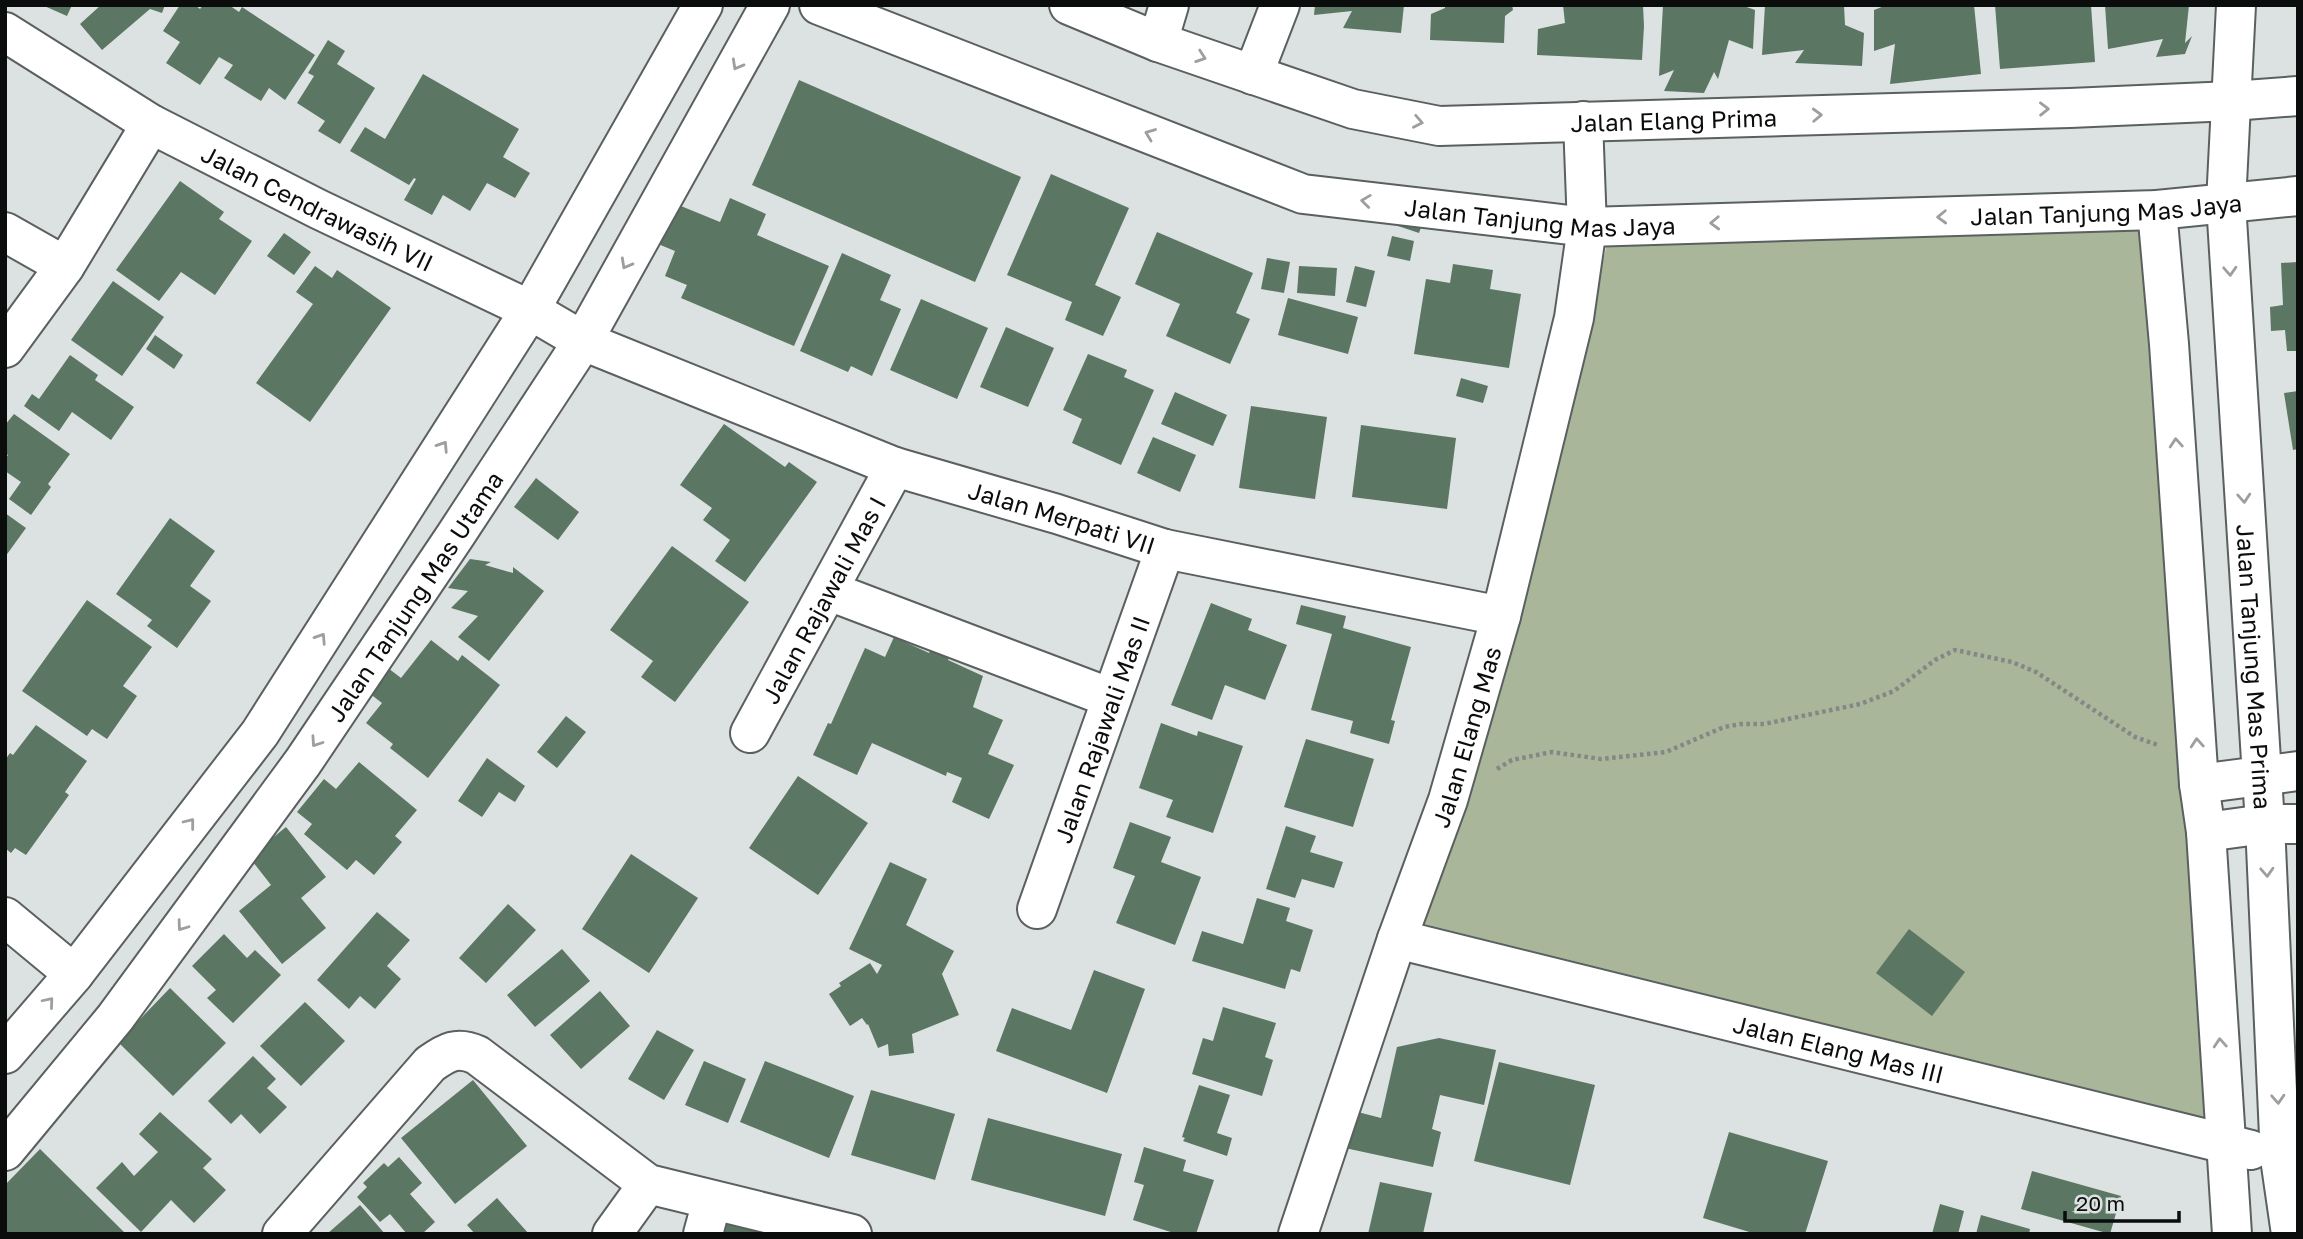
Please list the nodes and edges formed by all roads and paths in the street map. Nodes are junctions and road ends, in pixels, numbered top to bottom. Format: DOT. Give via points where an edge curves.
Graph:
graph roads {
  1 [pos="703,5"];
  2 [pos="770,5"];
  3 [pos="818,5"];
  4 [pos="1069,5"];
  5 [pos="1169,5"];
  6 [pos="1280,5"];
  7 [pos="2236,5"];
  8 [pos="5,32"];
  9 [pos="1158,42"];
  10 [pos="1253,75"];
  11 [pos="2298,96"];
  12 [pos="2232,101"];
  13 [pos="1583,121"];
  14 [pos="151,124"];
  15 [pos="2298,196"];
  16 [pos="2226,203"];
  17 [pos="2157,210"];
  18 [pos="1586,218"];
  19 [pos="5,232"];
  20 [pos="65,266"];
  21 [pos="530,310"];
  22 [pos="583,341"];
  23 [pos="5,348"];
  24 [pos="641,363"];
  25 [pos="895,467"];
  26 [pos="1165,549"];
  27 [pos="829,591"];
  28 [pos="1501,616"];
  29 [pos="1111,698"];
  30 [pos="750,733"];
  31 [pos="2197,746"];
  32 [pos="2280,774"];
  33 [pos="2199,784"];
  34 [pos="1448,800"];
  35 [pos="2281,824"];
  36 [pos="2206,832"];
  37 [pos="1037,908"];
  38 [pos="5,917"];
  39 [pos="1397,939"];
  40 [pos="74,974"];
  41 [pos="5,1054"];
  42 [pos="2227,1143"];
  43 [pos="5,1151"];
  44 [pos="2280,1158"];
  45 [pos="648,1184"];
  46 [pos="707,1217"];
  47 [pos="282,1234"];
  48 [pos="612,1234"];
  49 [pos="852,1234"];
  50 [pos="1298,1234"];
  51 [pos="2232,1234"];
  52 [pos="2291,1234"];
  1 -- 21 [label="street"];
  2 -- 22 [label="street, Jalan Tanjung Mas Utama, one-way"];
  18 -- 3 [label="street, Jalan Tanjung Mas Jaya, one-way" via="1303,194"];
  4 -- 9 [label="street, Jalan Elang Prima"];
  5 -- 9 [label="street"];
  6 -- 10 [label="street"];
  7 -- 12 [label="street, Jalan Tanjung Mas Prima"];
  8 -- 14 [label="street, Jalan Cendrawasih VII"];
  9 -- 10 [label="street, Jalan Elang Prima, one-way"];
  10 -- 13 [label="street, Jalan Elang Prima, one-way" via="1353,109 1439,126"];
  11 -- 12 [label="street, Jalan Elang Prima"];
  13 -- 12 [label="street, Jalan Elang Prima, one-way"];
  12 -- 16 [label="street, Jalan Tanjung Mas Prima"];
  13 -- 18 [label="street, Jalan Elang Mas"];
  14 -- 20 [label="street"];
  14 -- 21 [label="street, Jalan Cendrawasih VII"];
  15 -- 16 [label="street, Jalan Tanjung Mas Jaya"];
  16 -- 17 [label="street, Jalan Tanjung Mas Jaya"];
  16 -- 32 [label="street, Jalan Tanjung Mas Prima, one-way"];
  17 -- 18 [label="street, Jalan Tanjung Mas Jaya, one-way"];
  31 -- 17 [label="street, one-way"];
  18 -- 28 [label="street, Jalan Elang Mas" via="1574,318"];
  19 -- 20 [label="street"];
  20 -- 23 [label="street"];
  21 -- 22 [label="street, Jalan Cendrawasih VII"];
  40 -- 21 [label="street, one-way" via="260,733"];
  22 -- 24 [label="street, Jalan Cendrawasih VII"];
  22 -- 43 [label="street, Jalan Tanjung Mas Utama, one-way" via="303,762 115,1018"];
  24 -- 25 [label="street, Jalan Merpati VII"];
  25 -- 26 [label="street, Jalan Merpati VII"];
  25 -- 27 [label="street, Jalan Rajawali Mas I"];
  26 -- 28 [label="street, Jalan Merpati VII"];
  26 -- 29 [label="street, Jalan Rajawali Mas II"];
  27 -- 29 [label="street"];
  27 -- 30 [label="street, Jalan Rajawali Mas I"];
  28 -- 34 [label="street, Jalan Elang Mas"];
  29 -- 37 [label="street, Jalan Rajawali Mas II"];
  31 -- 33 [label="street"];
  31 -- 34 [label="path" via="2159,746 2134,737 2036,672 1955,650 1894,691 1860,704 1764,724 1724,727 1666,752 1601,759 1552,752 1512,760"];
  32 -- 33 [label="street"];
  32 -- 35 [label="street, Jalan Tanjung Mas Prima"];
  33 -- 36 [label="street"];
  34 -- 39 [label="street, Jalan Elang Mas"];
  35 -- 36 [label="street"];
  35 -- 44 [label="street, Jalan Tanjung Mas Prima, one-way"];
  42 -- 36 [label="street, one-way"];
  38 -- 40 [label="street"];
  39 -- 42 [label="street, Jalan Elang Mas III"];
  39 -- 50 [label="street, Jalan Elang Mas"];
  41 -- 40 [label="street, one-way"];
  42 -- 44 [label="street, Jalan Elang Mas III"];
  42 -- 51 [label="street"];
  44 -- 52 [label="street, Jalan Tanjung Mas Prima"];
  45 -- 46 [label="street"];
  45 -- 47 [label="street" via="477,1055 458,1049 430,1064"];
  45 -- 48 [label="street"];
  46 -- 49 [label="street"];
}
